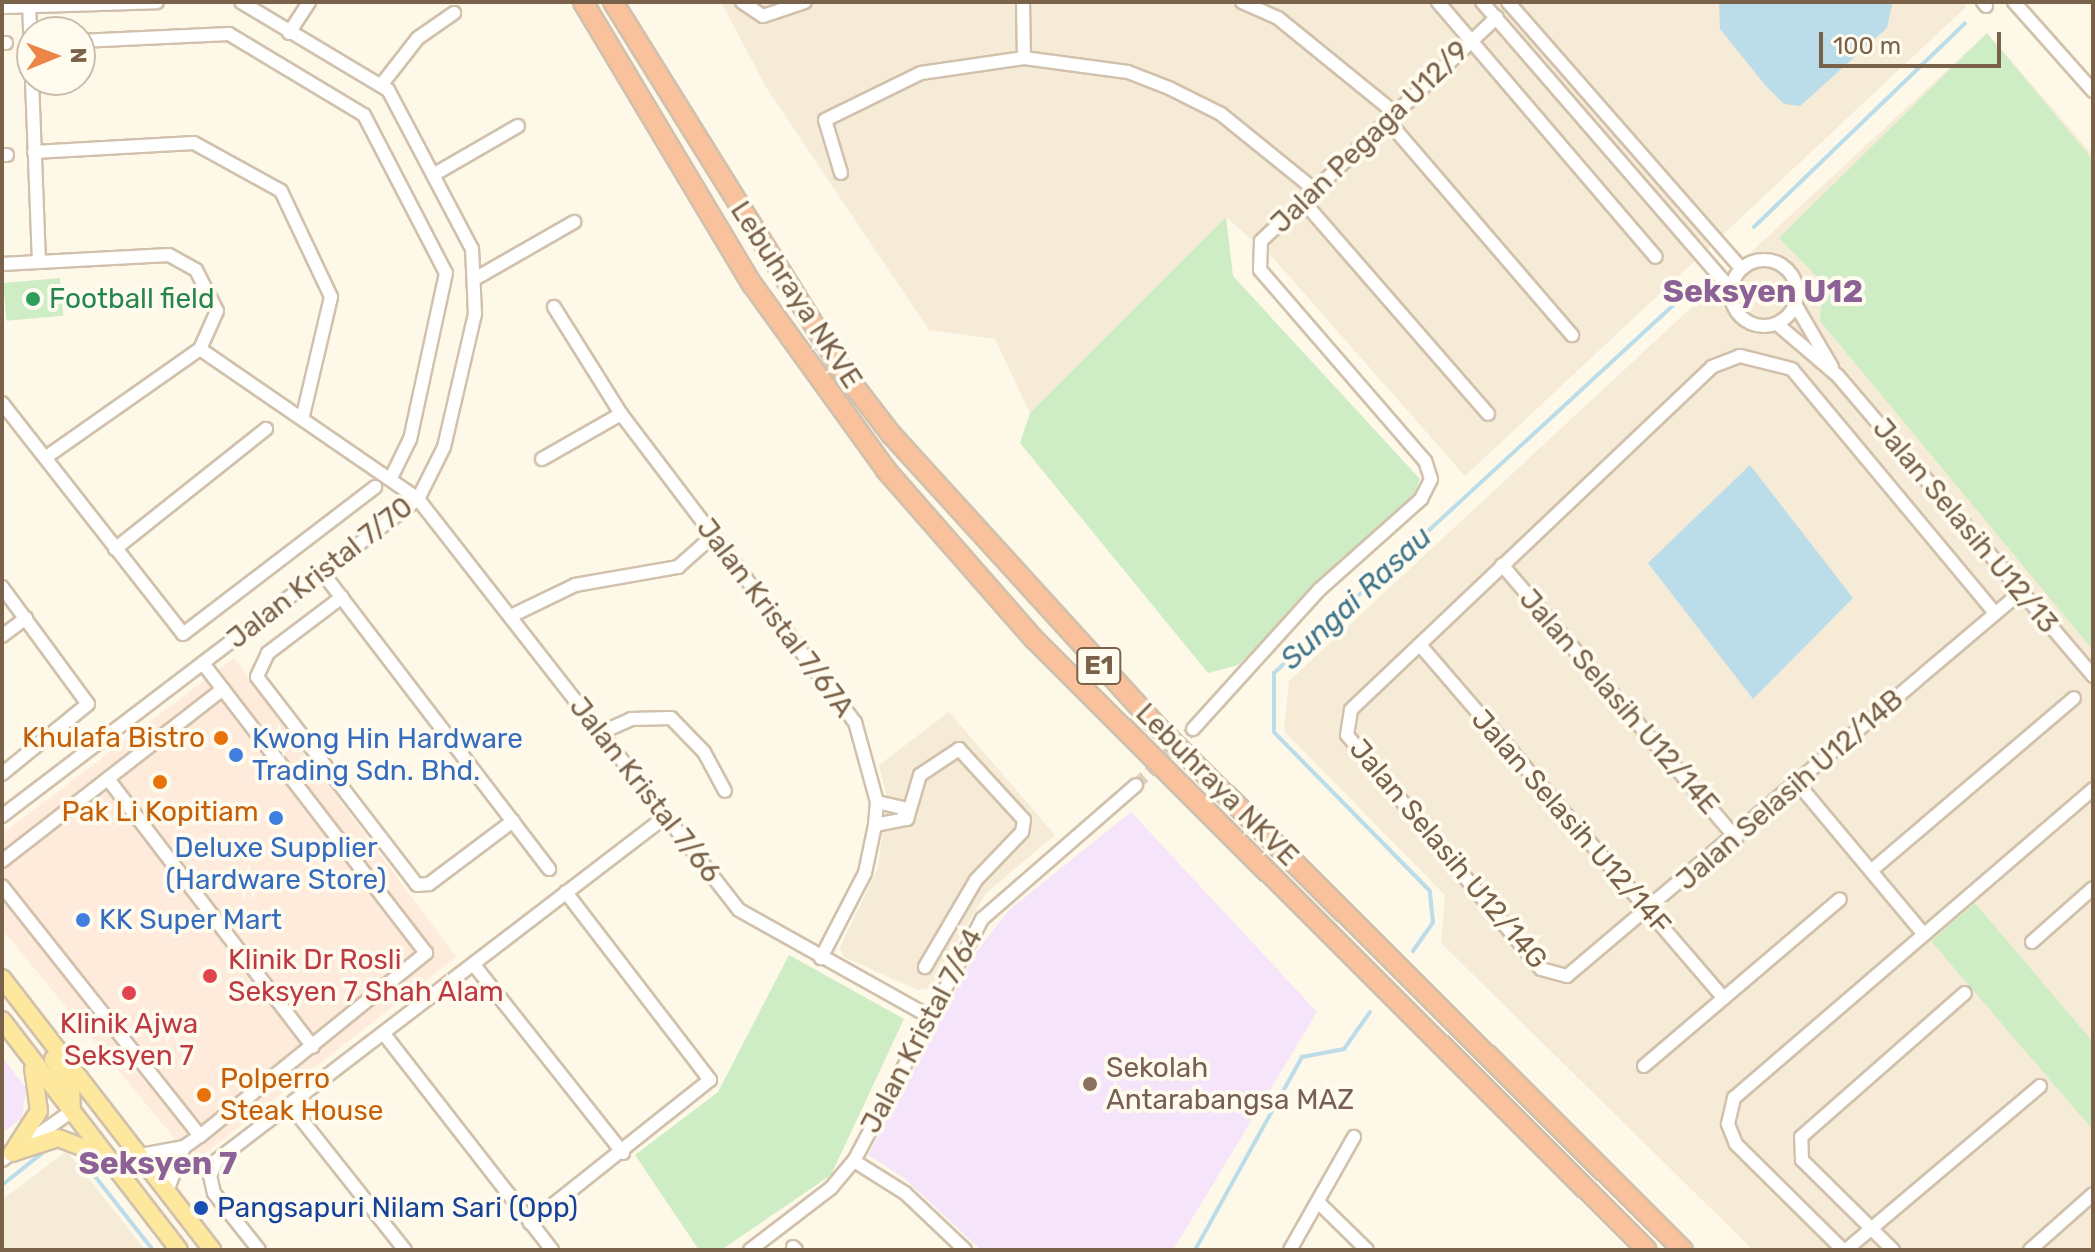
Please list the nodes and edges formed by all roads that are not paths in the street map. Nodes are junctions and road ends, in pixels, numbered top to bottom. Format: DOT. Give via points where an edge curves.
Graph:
graph roads {
  1 [pos="157,2"];
  2 [pos="241,2"];
  3 [pos="309,2"];
  4 [pos="583,2"];
  5 [pos="613,2"];
  6 [pos="742,2"];
  7 [pos="805,2"];
  8 [pos="1023,2"];
  9 [pos="1242,2"];
  10 [pos="1438,2"];
  11 [pos="1482,2"];
  12 [pos="1508,2"];
  13 [pos="2014,2"];
  14 [pos="29,4"];
  15 [pos="2,7"];
  16 [pos="454,13"];
  17 [pos="1497,17"];
  18 [pos="289,33"];
  19 [pos="1473,39"];
  20 [pos="96,40"];
  21 [pos="1024,58"];
  22 [pos="382,84"];
  23 [pos="2093,91"];
  24 [pos="32,96"];
  25 [pos="1391,117"];
  26 [pos="518,126"];
  27 [pos="34,152"];
  28 [pos="841,173"];
  29 [pos="433,175"];
  30 [pos="1315,190"];
  31 [pos="1303,201"];
  32 [pos="574,222"];
  33 [pos="1656,257"];
  34 [pos="39,260"];
  35 [pos="2,264"];
  36 [pos="1741,268"];
  37 [pos="478,277"];
  38 [pos="1730,288"];
  39 [pos="1795,304"];
  40 [pos="554,307"];
  41 [pos="1777,324"];
  42 [pos="1572,335"];
  43 [pos="200,349"];
  44 [pos="1838,376"];
  45 [pos="2,403"];
  46 [pos="621,414"];
  47 [pos="1488,414"];
  48 [pos="303,415"];
  49 [pos="266,429"];
  50 [pos="45,458"];
  51 [pos="542,459"];
  52 [pos="391,478"];
  53 [pos="375,487"];
  54 [pos="418,499"];
  55 [pos="713,536"];
  56 [pos="115,549"];
  57 [pos="1502,565"];
  58 [pos="322,572"];
  59 [pos="2,587"];
  60 [pos="2021,592"];
  61 [pos="342,597"];
  62 [pos="1995,613"];
  63 [pos="511,616"];
  64 [pos="26,618"];
  65 [pos="2,636"];
  66 [pos="1420,645"];
  67 [pos="203,663"];
  68 [pos="2093,676"];
  69 [pos="223,689"];
  70 [pos="2074,698"];
  71 [pos="1193,729"];
  72 [pos="600,733"];
  73 [pos="2,774"];
  74 [pos="108,779"];
  75 [pos="1136,785"];
  76 [pos="1799,785"];
  77 [pos="2093,789"];
  78 [pos="725,791"];
  79 [pos="877,802"];
  80 [pos="2,816"];
  81 [pos="665,817"];
  82 [pos="907,819"];
  83 [pos="513,821"];
  84 [pos="875,825"];
  85 [pos="1736,838"];
  86 [pos="2,861"];
  87 [pos="549,869"];
  88 [pos="1872,870"];
  89 [pos="2,886"];
  90 [pos="2093,888"];
  91 [pos="566,892"];
  92 [pos="1840,899"];
  93 [pos="1647,912"];
  94 [pos="1922,932"];
  95 [pos="2032,942"];
  96 [pos="821,958"];
  97 [pos="474,965"];
  98 [pos="925,967"];
  99 [pos="1553,978"];
  100 [pos="2,979"];
  101 [pos="1965,993"];
  102 [pos="1724,998"];
  103 [pos="927,1015"];
  104 [pos="2,1020"];
  105 [pos="384,1034"];
  106 [pos="313,1047"];
  107 [pos="26,1052"];
  108 [pos="1644,1066"];
  109 [pos="2040,1086"];
  110 [pos="290,1105"];
  111 [pos="72,1111"];
  112 [pos="200,1136"];
  113 [pos="1354,1137"];
  114 [pos="184,1147"];
  115 [pos="623,1153"];
  116 [pos="141,1155"];
  117 [pos="7,1156"];
  118 [pos="854,1161"];
  119 [pos="113,1164"];
  120 [pos="167,1191"];
  121 [pos="2093,1194"];
  122 [pos="1319,1203"];
  123 [pos="530,1223"];
  124 [pos="1875,1232"];
  125 [pos="179,1250"];
  126 [pos="212,1250"];
  127 [pos="259,1250"];
  128 [pos="405,1250"];
  129 [pos="552,1250"];
  130 [pos="750,1250"];
  131 [pos="965,1250"];
  132 [pos="1290,1250"];
  133 [pos="1367,1250"];
  134 [pos="1647,1250"];
  135 [pos="1683,1250"];
  136 [pos="1844,1250"];
  137 [pos="1893,1250"];
  138 [pos="2030,1250"];
  1 -- 14 [label="street"];
  2 -- 18 [label="street"];
  3 -- 18 [label="street"];
  4 -- 134 [label="highway, Lebuhraya NKVE / E1" via="752,284 886,470 1034,639"];
  5 -- 135 [label="highway, Lebuhraya NKVE / E1" via="842,370 900,444 1153,722"];
  6 -- 7 [label="street" via="771,16"];
  8 -- 21 [label="street"];
  9 -- 25 [label="street" via="1278,18"];
  10 -- 19 [label="street"];
  11 -- 17 [label="street"];
  12 -- 36 [label="street"];
  13 -- 23 [label="street"];
  14 -- 15 [label="street"];
  16 -- 22 [label="street" via="418,38"];
  17 -- 19 [label="street, Jalan Pegaga U12/9"];
  17 -- 38 [label="street"];
  18 -- 22 [label="street"];
  19 -- 25 [label="street, Jalan Pegaga U12/9"];
  19 -- 33 [label="street"];
  20 -- 52 [label="street" via="229,34 364,115 446,273 410,439"];
  21 -- 28 [label="street" via="921,73 825,120"];
  21 -- 30 [label="street" via="1128,72 1169,88 1221,114"];
  22 -- 29 [label="street, Jalan Kristal 7/70"];
  24 -- 27 [label="street"];
  25 -- 30 [label="street, Jalan Pegaga U12/9"];
  25 -- 42 [label="street"];
  26 -- 29 [label="street"];
  27 -- 34 [label="street"];
  27 -- 48 [label="street" via="194,143 281,191 331,297"];
  29 -- 37 [label="street, Jalan Kristal 7/70" via="472,249"];
  30 -- 31 [label="street, Jalan Pegaga U12/9"];
  31 -- 47 [label="street"];
  31 -- 71 [label="street, Jalan Pegaga U12/9" via="1261,241 1260,270 1425,461 1431,479 1421,499 1319,590"];
  32 -- 37 [label="street"];
  34 -- 35 [label="street"];
  34 -- 43 [label="street" via="169,255 196,270 213,294 215,320"];
  36 -- 38 [label="street"];
  36 -- 39 [label="street" via="1761,259 1782,265 1795,282"];
  37 -- 54 [label="street, Jalan Kristal 7/70" via="444,447"];
  38 -- 41 [label="street" via="1733,308 1747,323"];
  39 -- 41 [label="street"];
  39 -- 44 [label="street, Jalan Selasih U12/13"];
  40 -- 46 [label="street, Jalan Kristal 7/67A"];
  41 -- 44 [label="street, Jalan Selasih U12/13"];
  43 -- 48 [label="street, Jalan Kristal 7/66"];
  43 -- 50 [label="street"];
  44 -- 60 [label="street, Jalan Selasih U12/13"];
  45 -- 50 [label="street"];
  46 -- 51 [label="street"];
  46 -- 55 [label="street, Jalan Kristal 7/67A"];
  48 -- 52 [label="street, Jalan Kristal 7/66"];
  49 -- 56 [label="street"];
  50 -- 56 [label="street"];
  52 -- 54 [label="street, Jalan Kristal 7/66"];
  53 -- 56 [label="street" via="178,631"];
  54 -- 58 [label="street, Jalan Kristal 7/70"];
  54 -- 63 [label="street, Jalan Kristal 7/66"];
  55 -- 63 [label="street" via="678,567 575,585"];
  55 -- 79 [label="street, Jalan Kristal 7/67A" via="855,722"];
  57 -- 62 [label="street" via="1712,367 1740,356 1769,358 1792,369"];
  57 -- 66 [label="street"];
  57 -- 85 [label="street, Jalan Selasih U12/14E"];
  58 -- 61 [label="street"];
  58 -- 67 [label="street, Jalan Kristal 7/70"];
  59 -- 64 [label="street"];
  60 -- 62 [label="street, Jalan Selasih U12/14B"];
  60 -- 68 [label="street, Jalan Selasih U12/13"];
  61 -- 83 [label="street"];
  61 -- 83 [label="street" via="268,653 257,677 417,885 429,884"];
  62 -- 76 [label="street, Jalan Selasih U12/14B"];
  63 -- 72 [label="street, Jalan Kristal 7/66"];
  64 -- 65 [label="street"];
  64 -- 73 [label="street" via="87,698 85,709"];
  66 -- 93 [label="street, Jalan Selasih U12/14F"];
  66 -- 99 [label="street, Jalan Selasih U12/14G" via="1351,710 1348,741"];
  67 -- 69 [label="street"];
  67 -- 80 [label="street, Jalan Kristal 7/70"];
  69 -- 74 [label="street"];
  69 -- 106 [label="street" via="426,953"];
  70 -- 88 [label="street"];
  72 -- 78 [label="street" via="631,719 671,718 704,752"];
  72 -- 81 [label="street, Jalan Kristal 7/66"];
  74 -- 86 [label="street"];
  74 -- 106 [label="street"];
  75 -- 103 [label="street, Jalan Kristal 7/64" via="998,901 958,953"];
  76 -- 85 [label="street, Jalan Selasih U12/14B"];
  76 -- 88 [label="street"];
  77 -- 94 [label="street"];
  79 -- 82 [label="street" via="902,808"];
  79 -- 84 [label="street, Jalan Kristal 7/67A"];
  81 -- 91 [label="street"];
  81 -- 96 [label="street, Jalan Kristal 7/66" via="739,910"];
  82 -- 84 [label="street"];
  82 -- 98 [label="street" via="920,775 959,749 1024,820 1022,832 976,880"];
  83 -- 87 [label="street"];
  84 -- 96 [label="street, Jalan Kristal 7/67A" via="865,873"];
  85 -- 93 [label="street, Jalan Selasih U12/14B"];
  88 -- 94 [label="street"];
  89 -- 112 [label="street"];
  90 -- 95 [label="street"];
  91 -- 97 [label="street"];
  91 -- 115 [label="street" via="708,1072 706,1088"];
  92 -- 102 [label="street"];
  93 -- 99 [label="street, Jalan Selasih U12/14B" via="1574,973"];
  93 -- 102 [label="street, Jalan Selasih U12/14F"];
  94 -- 136 [label="street" via="1744,1085 1728,1110 1736,1144"];
  96 -- 103 [label="street, Jalan Kristal 7/66"];
  97 -- 105 [label="street"];
  97 -- 115 [label="street"];
  100 -- 111 [label="main road" via="71,1086"];
  100 -- 116 [label="main road"];
  101 -- 124 [label="street" via="1801,1137 1802,1160"];
  102 -- 108 [label="street"];
  103 -- 118 [label="street, Jalan Kristal 7/64"];
  104 -- 107 [label="main road"];
  105 -- 110 [label="street"];
  105 -- 123 [label="street"];
  106 -- 112 [label="street"];
  107 -- 111 [label="main road"];
  107 -- 117 [label="main road" via="39,1111"];
  109 -- 124 [label="street"];
  110 -- 127 [label="street" via="217,1160 210,1176 214,1193"];
  110 -- 128 [label="street"];
  111 -- 117 [label="street"];
  111 -- 119 [label="main road"];
  112 -- 114 [label="street"];
  113 -- 122 [label="street"];
  114 -- 116 [label="street"];
  114 -- 120 [label="street"];
  115 -- 123 [label="street"];
  116 -- 120 [label="main road"];
  117 -- 119 [label="main road" via="66,1139"];
  118 -- 130 [label="street, Jalan Kristal 7/64" via="831,1188"];
  118 -- 131 [label="street" via="905,1193"];
  119 -- 125 [label="main road"];
  120 -- 126 [label="main road"];
  121 -- 138 [label="street"];
  122 -- 132 [label="street"];
  122 -- 133 [label="street"];
  123 -- 129 [label="street"];
  124 -- 136 [label="street"];
  124 -- 137 [label="street"];
}
